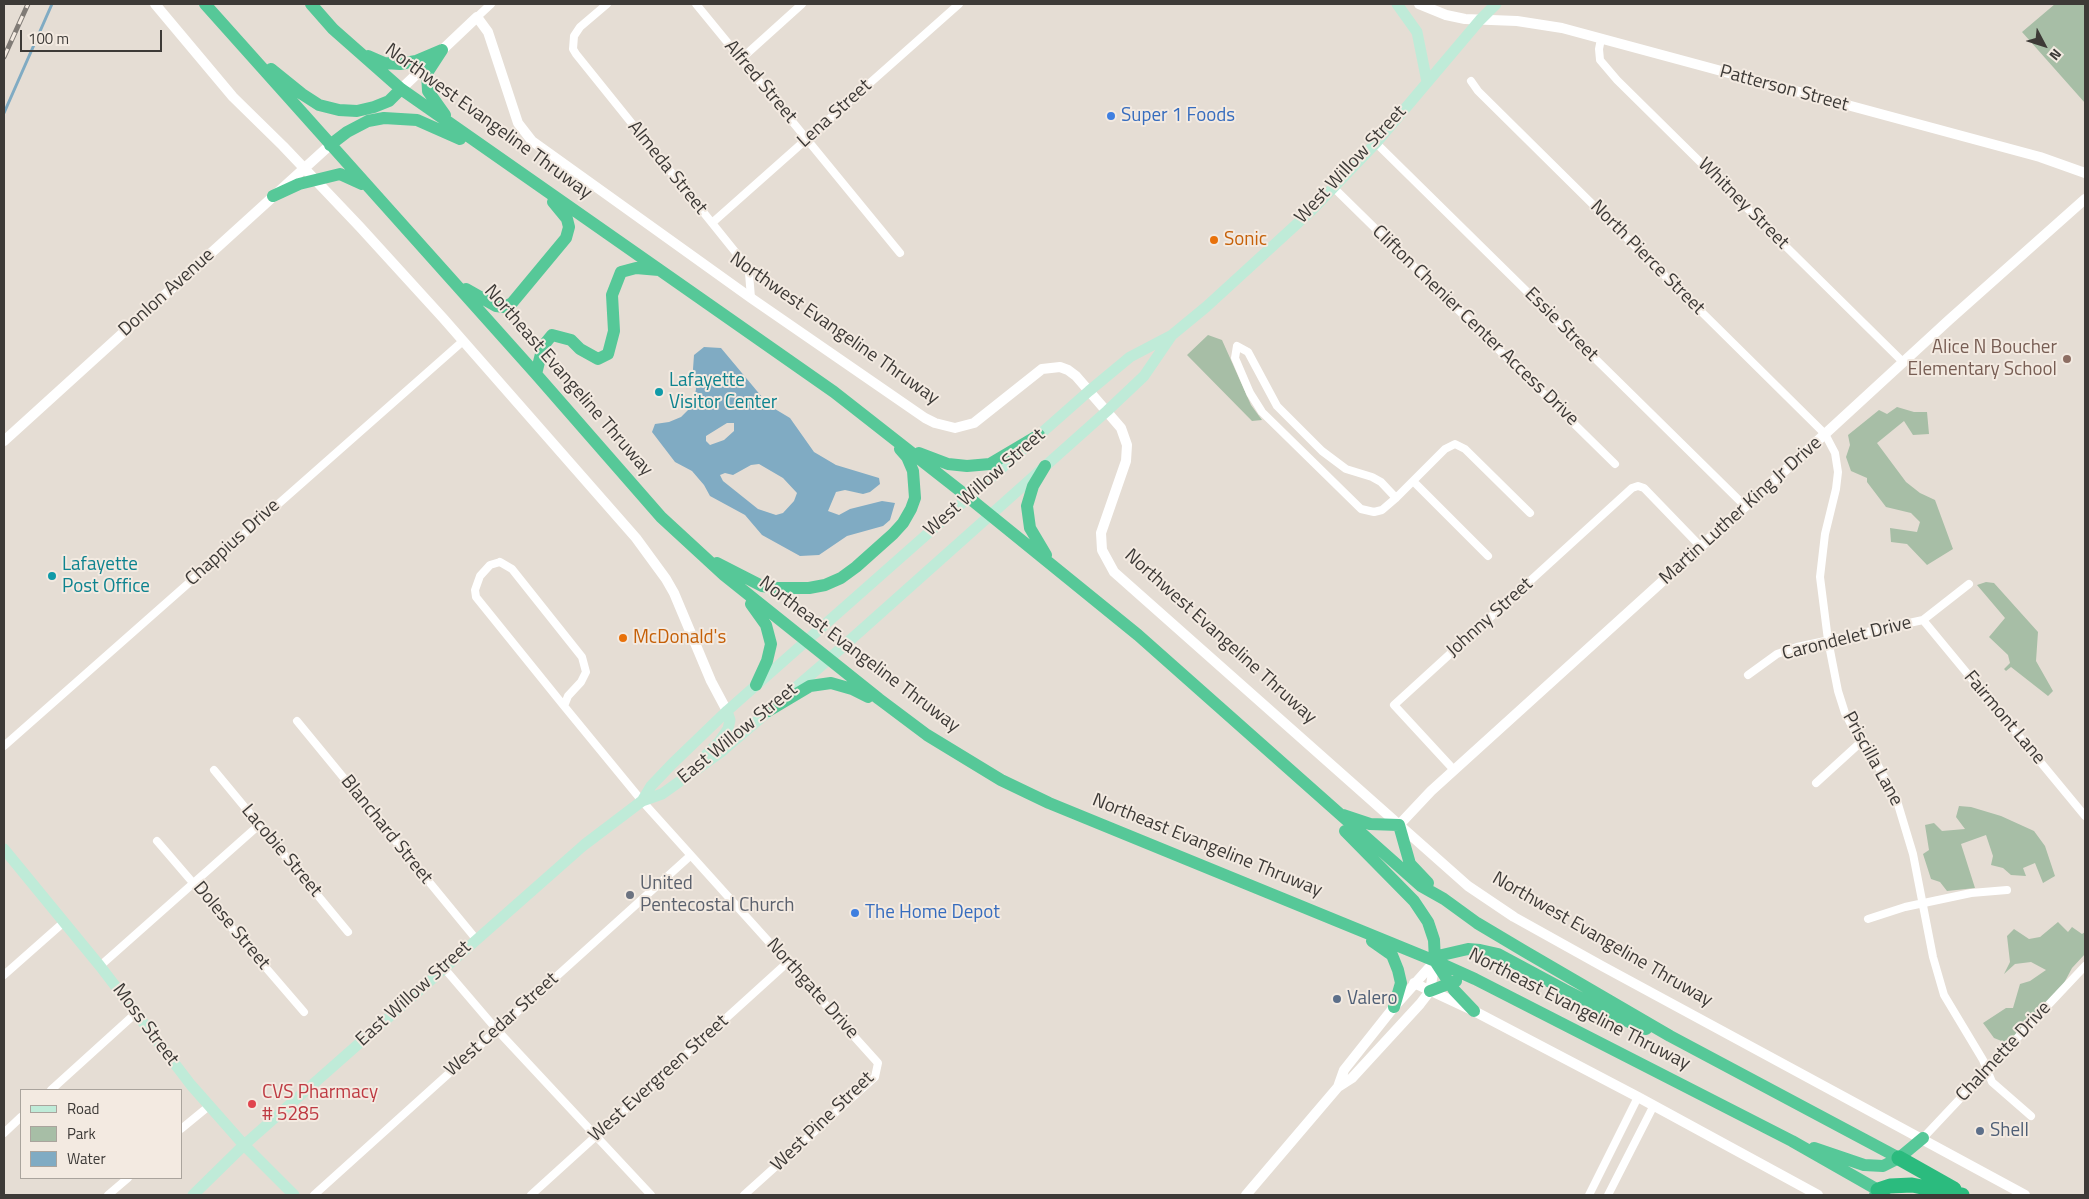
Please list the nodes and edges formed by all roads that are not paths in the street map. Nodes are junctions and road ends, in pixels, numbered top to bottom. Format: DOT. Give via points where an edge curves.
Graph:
graph roads {
  1 [pos="155,4"];
  2 [pos="205,4"];
  3 [pos="491,4"];
  4 [pos="607,4"];
  5 [pos="696,4"];
  6 [pos="802,4"];
  7 [pos="959,4"];
  8 [pos="1397,4"];
  9 [pos="1419,4"];
  10 [pos="1496,4"];
  11 [pos="312,5"];
  12 [pos="477,17"];
  13 [pos="1480,20"];
  14 [pos="1601,39"];
  15 [pos="244,46"];
  16 [pos="442,50"];
  17 [pos="357,51"];
  18 [pos="741,59"];
  19 [pos="1471,81"];
  20 [pos="1427,82"];
  21 [pos="401,89"];
  22 [pos="459,131"];
  23 [pos="807,139"];
  24 [pos="1376,143"];
  25 [pos="330,145"];
  26 [pos="304,168"];
  27 [pos="516,171"];
  28 [pos="2085,173"];
  29 [pos="314,180"];
  30 [pos="366,186"];
  31 [pos="536,186"];
  32 [pos="1334,188"];
  33 [pos="273,196"];
  34 [pos="2085,199"];
  35 [pos="712,223"];
  36 [pos="900,253"];
  37 [pos="662,270"];
  38 [pos="454,282"];
  39 [pos="752,298"];
  40 [pos="1172,335"];
  41 [pos="463,341"];
  42 [pos="1903,362"];
  43 [pos="536,374"];
  44 [pos="1089,391"];
  45 [pos="1270,393"];
  46 [pos="1255,402"];
  47 [pos="1107,411"];
  48 [pos="880,428"];
  49 [pos="1826,434"];
  50 [pos="1039,435"];
  51 [pos="4,440"];
  52 [pos="907,449"];
  53 [pos="1322,451"];
  54 [pos="1313,461"];
  55 [pos="1615,464"];
  56 [pos="1045,466"];
  57 [pos="1413,481"];
  58 [pos="968,497"];
  59 [pos="1396,498"];
  60 [pos="1746,507"];
  61 [pos="1530,514"];
  62 [pos="990,515"];
  63 [pos="1701,548"];
  64 [pos="699,555"];
  65 [pos="1488,556"];
  66 [pos="1051,563"];
  67 [pos="1969,584"];
  68 [pos="739,588"];
  69 [pos="1923,620"];
  70 [pos="1828,640"];
  71 [pos="806,641"];
  72 [pos="829,659"];
  73 [pos="1748,675"];
  74 [pos="756,685"];
  75 [pos="564,706"];
  76 [pos="892,709"];
  77 [pos="727,711"];
  78 [pos="768,711"];
  79 [pos="297,721"];
  80 [pos="1861,742"];
  81 [pos="4,746"];
  82 [pos="1269,752"];
  83 [pos="214,770"];
  84 [pos="1454,770"];
  85 [pos="695,771"];
  86 [pos="1816,783"];
  87 [pos="642,801"];
  88 [pos="1338,813"];
  89 [pos="2085,816"];
  90 [pos="259,825"];
  91 [pos="1400,825"];
  92 [pos="158,841"];
  93 [pos="4,849"];
  94 [pos="690,856"];
  95 [pos="194,882"];
  96 [pos="2007,890"];
  97 [pos="1444,899"];
  98 [pos="1922,904"];
  99 [pos="1868,919"];
  100 [pos="64,922"];
  101 [pos="1351,927"];
  102 [pos="348,932"];
  103 [pos="476,939"];
  104 [pos="1436,960"];
  105 [pos="788,962"];
  106 [pos="100,966"];
  107 [pos="2085,966"];
  108 [pos="444,968"];
  109 [pos="4,976"];
  110 [pos="1475,979"];
  111 [pos="1414,983"];
  112 [pos="1450,983"];
  113 [pos="1430,990"];
  114 [pos="1394,1007"];
  115 [pos="1474,1011"];
  116 [pos="304,1012"];
  117 [pos="136,1013"];
  118 [pos="498,1030"];
  119 [pos="1670,1036"];
  120 [pos="878,1068"];
  121 [pos="1987,1070"];
  122 [pos="1338,1087"];
  123 [pos="52,1089"];
  124 [pos="1638,1097"];
  125 [pos="1654,1105"];
  126 [pos="209,1106"];
  127 [pos="2031,1116"];
  128 [pos="20,1118"];
  129 [pos="182,1128"];
  130 [pos="4,1133"];
  131 [pos="596,1137"];
  132 [pos="1923,1138"];
  133 [pos="1792,1142"];
  134 [pos="244,1145"];
  135 [pos="1899,1158"];
  136 [pos="127,1179"];
  137 [pos="1880,1194"];
  138 [pos="108,1195"];
  139 [pos="193,1195"];
  140 [pos="294,1195"];
  141 [pos="314,1195"];
  142 [pos="531,1195"];
  143 [pos="651,1195"];
  144 [pos="744,1195"];
  145 [pos="1246,1195"];
  146 [pos="1589,1195"];
  147 [pos="1608,1195"];
  148 [pos="1818,1195"];
  149 [pos="1962,1195"];
  150 [pos="1967,1195"];
  151 [pos="2025,1195"];
  1 -- 26 [label="street" via="233,97"];
  2 -- 15 [label="highway, Northeast Evangeline Thruway"];
  3 -- 12 [label="street"];
  4 -- 35 [label="street, Almeda Street" via="580,27 573,42 576,54"];
  5 -- 18 [label="street, Alfred Street"];
  6 -- 18 [label="street"];
  7 -- 23 [label="street, Lena Street"];
  8 -- 20 [label="main road" via="1417,32"];
  9 -- 13 [label="street" via="1446,15"];
  10 -- 13 [label="main road, West Willow Street"];
  11 -- 17 [label="highway, Northwest Evangeline Thruway"];
  12 -- 16 [label="street"];
  12 -- 39 [label="street, Northwest Evangeline Thruway" via="488,32 518,123 532,141"];
  13 -- 14 [label="street, Patterson Street" via="1542,24"];
  13 -- 20 [label="main road, West Willow Street"];
  14 -- 28 [label="street, Patterson Street" via="2040,157"];
  14 -- 42 [label="street, Whitney Street" via="1600,60 1617,80"];
  15 -- 21 [label="highway" via="319,105 357,111 389,101"];
  15 -- 25 [label="highway, Northeast Evangeline Thruway"];
  16 -- 17 [label="highway" via="400,64 384,62"];
  16 -- 21 [label="street"];
  16 -- 22 [label="highway" via="427,73 428,91 436,106"];
  17 -- 21 [label="highway, Northwest Evangeline Thruway"];
  18 -- 23 [label="street, Alfred Street"];
  19 -- 49 [label="street, North Pierce Street"];
  20 -- 24 [label="main road, West Willow Street"];
  21 -- 22 [label="highway, Northwest Evangeline Thruway"];
  22 -- 27 [label="highway, Northwest Evangeline Thruway"];
  23 -- 35 [label="street, Lena Street"];
  23 -- 36 [label="street, Alfred Street"];
  24 -- 32 [label="main road, West Willow Street"];
  24 -- 60 [label="street, Essie Street"];
  25 -- 26 [label="street, Donlon Avenue"];
  25 -- 27 [label="highway" via="368,121 409,119 457,137"];
  25 -- 30 [label="highway, Northeast Evangeline Thruway"];
  26 -- 29 [label="street"];
  26 -- 33 [label="street, Donlon Avenue"];
  27 -- 31 [label="highway, Northwest Evangeline Thruway"];
  29 -- 30 [label="highway" via="340,174"];
  29 -- 33 [label="highway"];
  29 -- 41 [label="street"];
  30 -- 38 [label="highway, Northeast Evangeline Thruway"];
  31 -- 37 [label="highway, Northwest Evangeline Thruway"];
  31 -- 38 [label="highway" via="561,210 569,227 566,238 512,303 496,306"];
  32 -- 40 [label="main road, West Willow Street"];
  32 -- 55 [label="street, Clifton Chenier Center Access Drive"];
  33 -- 51 [label="street, Donlon Avenue"];
  34 -- 42 [label="street, Martin Luther King Jr Drive"];
  35 -- 39 [label="street, Almeda Street" via="749,273"];
  37 -- 43 [label="highway" via="636,268 621,272 612,295 614,331 608,354 598,359 571,340 552,335 543,346"];
  37 -- 48 [label="highway, Northwest Evangeline Thruway"];
  38 -- 43 [label="highway, Northeast Evangeline Thruway"];
  39 -- 44 [label="street, Northwest Evangeline Thruway" via="941,426 954,428 974,423 1042,369 1068,370"];
  40 -- 44 [label="main road, West Willow Street" via="1130,357"];
  40 -- 47 [label="main road, West Willow Street" via="1144,376"];
  41 -- 77 [label="street" via="647,551 674,593"];
  41 -- 81 [label="street, Chappius Drive"];
  42 -- 49 [label="street, Martin Luther King Jr Drive"];
  43 -- 64 [label="highway, Northeast Evangeline Thruway" via="661,517"];
  44 -- 47 [label="street, Northwest Evangeline Thruway"];
  44 -- 50 [label="main road, West Willow Street"];
  45 -- 46 [label="street"];
  45 -- 46 [label="street" via="1248,352 1237,346 1235,358"];
  45 -- 53 [label="street" via="1277,406"];
  46 -- 54 [label="street"];
  47 -- 56 [label="main road, West Willow Street"];
  47 -- 91 [label="street, Northwest Evangeline Thruway" via="1121,428 1127,445 1126,462 1101,533 1102,550 1114,572"];
  48 -- 52 [label="highway, Northwest Evangeline Thruway"];
  48 -- 64 [label="highway" via="908,457 913,471 915,498 903,523 849,572 825,585 800,590 777,588 762,586"];
  49 -- 60 [label="street, Martin Luther King Jr Drive"];
  49 -- 70 [label="street, Priscilla Lane" via="1835,453 1838,472 1820,577"];
  50 -- 52 [label="highway" via="990,464 948,464"];
  50 -- 58 [label="main road, West Willow Street"];
  52 -- 58 [label="highway, Northwest Evangeline Thruway"];
  53 -- 54 [label="street"];
  53 -- 59 [label="street" via="1346,469 1381,482"];
  54 -- 59 [label="street" via="1361,509 1382,510"];
  56 -- 62 [label="main road, West Willow Street"];
  56 -- 66 [label="highway" via="1033,486 1027,506 1030,528"];
  57 -- 59 [label="street"];
  57 -- 61 [label="street" via="1445,448 1460,445"];
  57 -- 65 [label="street"];
  58 -- 62 [label="highway, Northwest Evangeline Thruway"];
  58 -- 71 [label="main road, West Willow Street"];
  60 -- 63 [label="street, Martin Luther King Jr Drive"];
  62 -- 66 [label="highway, Northwest Evangeline Thruway"];
  62 -- 72 [label="main road, West Willow Street"];
  63 -- 84 [label="street, Martin Luther King Jr Drive"];
  63 -- 84 [label="street, Johnny Street" via="1642,487 1632,488 1394,705"];
  64 -- 68 [label="highway, Northeast Evangeline Thruway"];
  66 -- 82 [label="highway, Northwest Evangeline Thruway" via="1138,635"];
  67 -- 69 [label="street, Carondelet Drive"];
  68 -- 71 [label="highway, Northeast Evangeline Thruway"];
  68 -- 74 [label="highway" via="766,625 771,644"];
  69 -- 70 [label="street, Carondelet Drive"];
  69 -- 89 [label="street, Fairmont Lane"];
  70 -- 73 [label="street, Carondelet Drive" via="1777,654"];
  70 -- 80 [label="street, Priscilla Lane" via="1843,706"];
  71 -- 72 [label="highway, Northeast Evangeline Thruway"];
  71 -- 74 [label="main road, East Willow Street"];
  72 -- 76 [label="highway, Northeast Evangeline Thruway"];
  72 -- 78 [label="main road, East Willow Street"];
  74 -- 77 [label="main road, East Willow Street"];
  75 -- 75 [label="street, Northgate Drive" via="476,597 476,583 493,563 500,562 512,569 582,657 586,672"];
  75 -- 87 [label="street, Northgate Drive"];
  76 -- 78 [label="highway" via="852,689 831,683 810,686"];
  76 -- 101 [label="highway, Northeast Evangeline Thruway" via="952,751 1049,804"];
  77 -- 85 [label="main road" via="730,720 728,730"];
  77 -- 87 [label="main road, East Willow Street" via="672,764"];
  78 -- 85 [label="main road, East Willow Street"];
  79 -- 103 [label="street, Blanchard Street"];
  80 -- 86 [label="street"];
  80 -- 98 [label="street, Priscilla Lane" via="1898,801"];
  82 -- 88 [label="highway, Northwest Evangeline Thruway"];
  82 -- 104 [label="highway" via="1414,901 1428,922"];
  83 -- 90 [label="street, Lacobie Street"];
  84 -- 91 [label="street, Martin Luther King Jr Drive"];
  85 -- 87 [label="main road, East Willow Street" via="662,794"];
  87 -- 94 [label="street, Northgate Drive"];
  87 -- 103 [label="main road, East Willow Street" via="584,844"];
  88 -- 91 [label="highway" via="1370,824"];
  88 -- 97 [label="highway, Northwest Evangeline Thruway" via="1421,886"];
  90 -- 95 [label="street"];
  90 -- 102 [label="street, Lacobie Street"];
  91 -- 97 [label="highway" via="1410,864"];
  91 -- 132 [label="street, Northwest Evangeline Thruway" via="1468,886 1514,917"];
  92 -- 95 [label="street, Dolese Street"];
  93 -- 100 [label="main road, Moss Street"];
  94 -- 105 [label="street, Northgate Drive"];
  94 -- 118 [label="street, West Cedar Street"];
  95 -- 106 [label="street"];
  95 -- 116 [label="street, Dolese Street"];
  96 -- 98 [label="street" via="1971,893"];
  97 -- 119 [label="highway, Northwest Evangeline Thruway" via="1485,928"];
  98 -- 99 [label="street"];
  98 -- 121 [label="street, Priscilla Lane" via="1944,995"];
  100 -- 106 [label="main road, Moss Street"];
  100 -- 109 [label="street"];
  101 -- 104 [label="highway, Northeast Evangeline Thruway"];
  101 -- 114 [label="highway" via="1392,955 1401,984"];
  103 -- 108 [label="main road, East Willow Street"];
  104 -- 110 [label="highway, Northeast Evangeline Thruway"];
  104 -- 111 [label="street"];
  104 -- 112 [label="highway"];
  104 -- 113 [label="street"];
  104 -- 119 [label="highway" via="1442,955 1468,949 1498,954 1637,1026"];
  105 -- 120 [label="street, Northgate Drive" via="874,1057"];
  105 -- 131 [label="street, West Evergreen Street"];
  106 -- 117 [label="main road, Moss Street"];
  107 -- 121 [label="street, Chalmette Drive"];
  108 -- 118 [label="street"];
  108 -- 134 [label="main road, East Willow Street"];
  110 -- 112 [label="highway"];
  110 -- 133 [label="highway, Northeast Evangeline Thruway"];
  111 -- 113 [label="street"];
  111 -- 114 [label="street"];
  112 -- 113 [label="highway"];
  112 -- 115 [label="highway"];
  113 -- 115 [label="street"];
  113 -- 122 [label="street" via="1385,1044 1352,1078"];
  114 -- 122 [label="street" via="1344,1070"];
  115 -- 124 [label="street"];
  117 -- 123 [label="street"];
  117 -- 126 [label="main road, Moss Street"];
  118 -- 131 [label="street"];
  118 -- 141 [label="street, West Cedar Street"];
  119 -- 135 [label="highway, Northwest Evangeline Thruway"];
  120 -- 144 [label="street, West Pine Street" via="875,1077"];
  121 -- 127 [label="street, Priscilla Lane" via="1994,1084"];
  121 -- 132 [label="street, Chalmette Drive"];
  122 -- 145 [label="street"];
  124 -- 125 [label="street"];
  124 -- 146 [label="street"];
  125 -- 147 [label="street"];
  125 -- 148 [label="street"];
  126 -- 129 [label="street"];
  126 -- 134 [label="main road, Moss Street"];
  128 -- 130 [label="street"];
  131 -- 142 [label="street, West Evergreen Street"];
  131 -- 143 [label="street"];
  132 -- 135 [label="highway"];
  132 -- 151 [label="street, Northwest Evangeline Thruway"];
  133 -- 135 [label="highway" via="1864,1165 1883,1166"];
  133 -- 137 [label="highway, Northeast Evangeline Thruway"];
  134 -- 139 [label="main road, East Willow Street"];
  134 -- 140 [label="main road, Moss Street"];
  135 -- 150 [label="highway, Northwest Evangeline Thruway"];
  136 -- 138 [label="street"];
  137 -- 149 [label="highway" via="1890,1186 1912,1185"];
}
